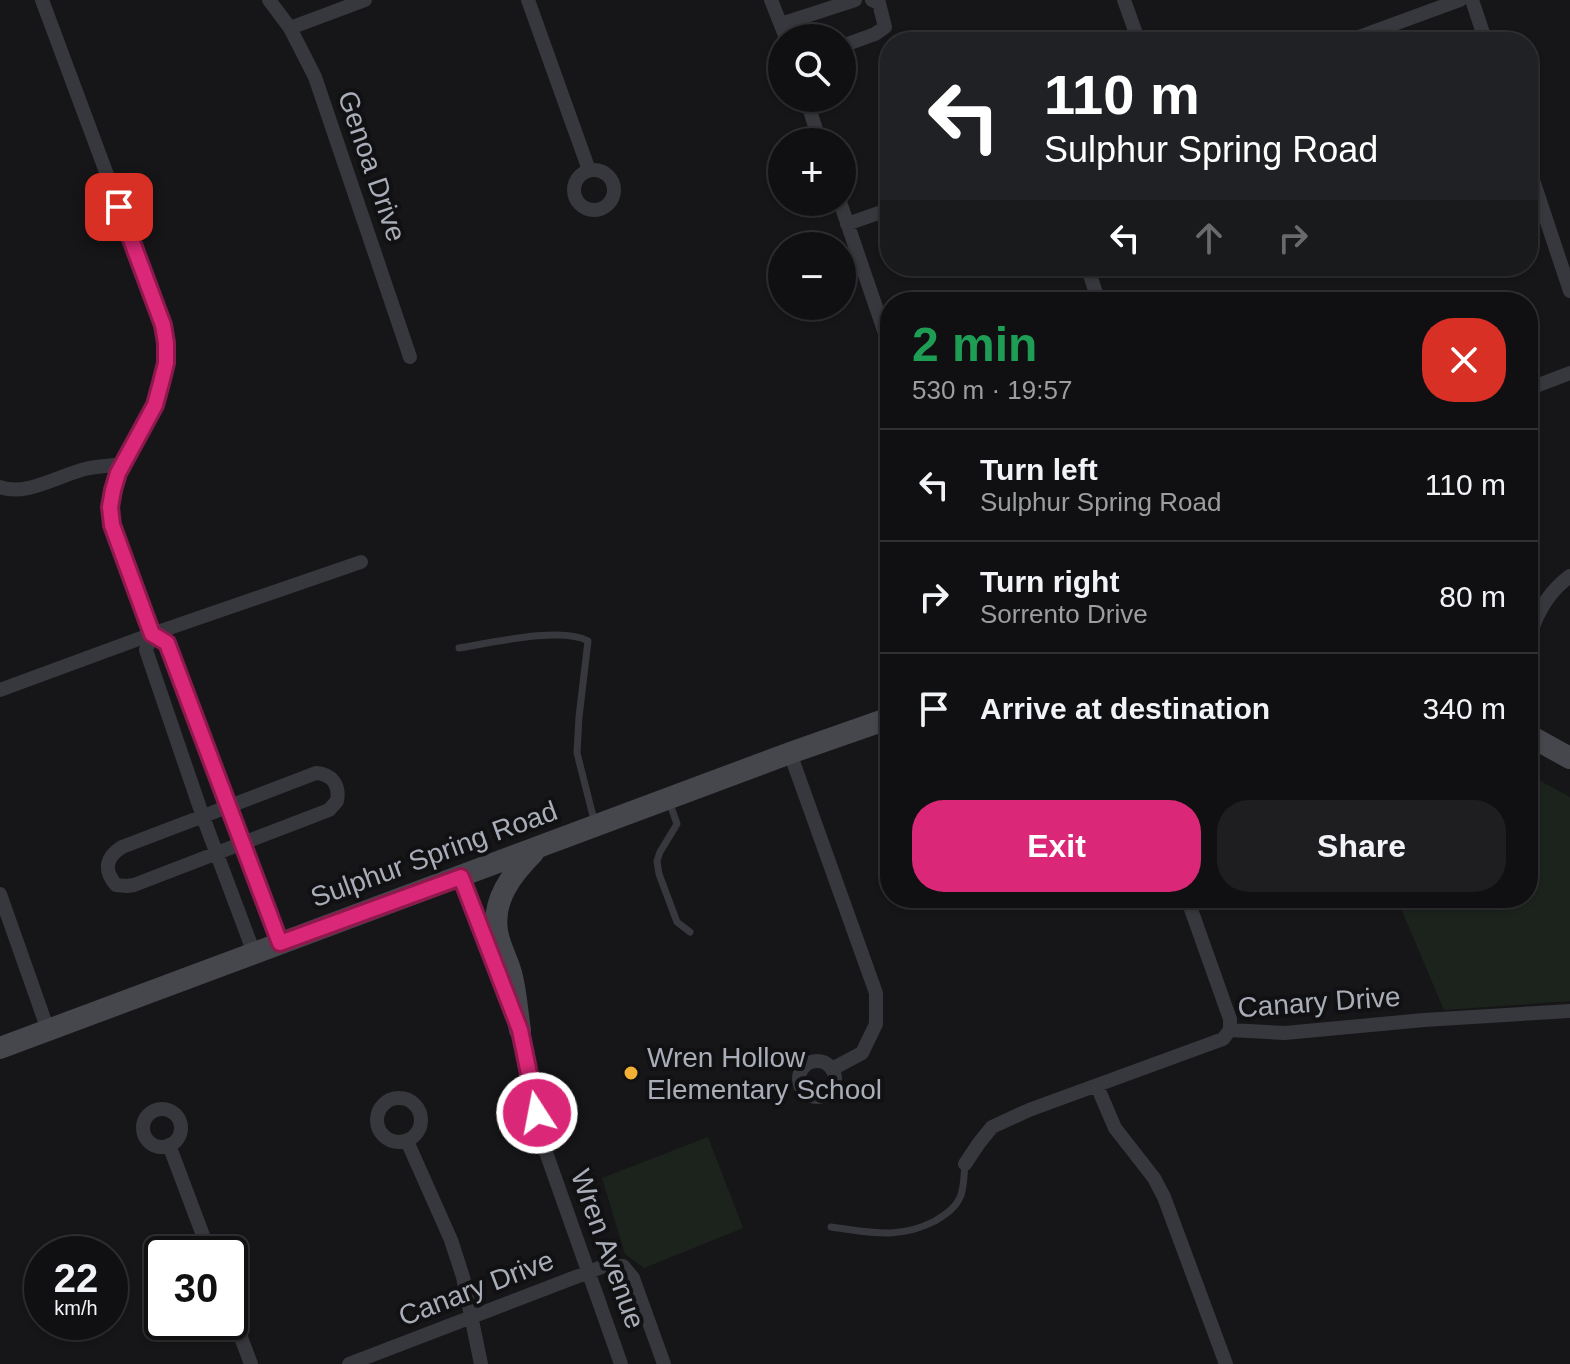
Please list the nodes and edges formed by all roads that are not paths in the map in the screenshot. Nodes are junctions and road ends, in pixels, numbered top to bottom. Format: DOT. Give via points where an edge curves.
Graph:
graph roads {
  1 [pos="42,0"];
  2 [pos="269,0"];
  3 [pos="365,0"];
  4 [pos="528,0"];
  5 [pos="771,0"];
  6 [pos="855,0"];
  7 [pos="872,0"];
  8 [pos="1124,0"];
  9 [pos="1460,0"];
  10 [pos="1472,0"];
  11 [pos="780,24"];
  12 [pos="799,24"];
  13 [pos="290,28"];
  14 [pos="1135,32"];
  15 [pos="1372,32"];
  16 [pos="1483,32"];
  17 [pos="856,41"];
  18 [pos="589,170"];
  19 [pos="1538,203"];
  20 [pos="880,212"];
  21 [pos="844,216"];
  22 [pos="847,224"];
  23 [pos="1570,291"];
  24 [pos="880,319"];
  25 [pos="410,357"];
  26 [pos="1570,373"];
  27 [pos="1538,385"];
  28 [pos="123,464"];
  29 [pos="0,487"];
  30 [pos="361,562"];
  31 [pos="1570,576"];
  32 [pos="1538,615"];
  33 [pos="152,634"];
  34 [pos="459,648"];
  35 [pos="0,690"];
  36 [pos="880,722"];
  37 [pos="1538,740"];
  38 [pos="790,753"];
  39 [pos="1570,758"];
  40 [pos="668,799"];
  41 [pos="229,805"];
  42 [pos="203,817"];
  43 [pos="596,826"];
  44 [pos="243,844"];
  45 [pos="539,847"];
  46 [pos="218,854"];
  47 [pos="461,877"];
  48 [pos="0,894"];
  49 [pos="1191,908"];
  50 [pos="690,932"];
  51 [pos="280,943"];
  52 [pos="254,953"];
  53 [pos="1570,1011"];
  54 [pos="48,1030"];
  55 [pos="520,1030"];
  56 [pos="1230,1030"];
  57 [pos="0,1048"];
  58 [pos="832,1069"];
  59 [pos="1097,1086"];
  60 [pos="407,1141"];
  61 [pos="169,1145"];
  62 [pos="965,1164"];
  63 [pos="831,1227"];
  64 [pos="203,1236"];
  65 [pos="589,1273"];
  66 [pos="471,1317"];
  67 [pos="242,1340"];
  68 [pos="251,1364"];
  69 [pos="349,1364"];
  70 [pos="481,1364"];
  71 [pos="621,1364"];
  72 [pos="664,1364"];
  73 [pos="1226,1364"];
  1 -- 28 [label="street" via="163,325 166,363 155,405"];
  2 -- 13 [label="street, Genoa Drive"];
  3 -- 13 [label="street"];
  4 -- 18 [label="street"];
  5 -- 11 [label="street"];
  6 -- 12 [label="street"];
  7 -- 17 [label="street" via="879,3 885,27"];
  8 -- 14 [label="street"];
  9 -- 15 [label="street"];
  10 -- 16 [label="street"];
  13 -- 25 [label="street, Genoa Drive" via="315,77"];
  19 -- 23 [label="street"];
  20 -- 22 [label="street"];
  21 -- 22 [label="street"];
  22 -- 24 [label="street"];
  26 -- 27 [label="street"];
  28 -- 29 [label="street" via="17,490"];
  28 -- 33 [label="street" via="113,490 112,525"];
  30 -- 33 [label="street"];
  31 -- 32 [label="street"];
  33 -- 35 [label="street"];
  33 -- 41 [label="street" via="167,643"];
  33 -- 42 [label="street" via="146,650"];
  34 -- 43 [label="lane" via="552,633 588,641 577,753"];
  36 -- 38 [label="main road, Sulphur Spring Road"];
  37 -- 39 [label="main road"];
  38 -- 40 [label="main road, Sulphur Spring Road"];
  38 -- 58 [label="street" via="876,993 876,1024 862,1053"];
  40 -- 43 [label="main road, Sulphur Spring Road"];
  40 -- 50 [label="lane" via="677,824 657,861 659,874 677,922"];
  41 -- 42 [label="street"];
  41 -- 44 [label="street"];
  41 -- 44 [label="street" via="316,773 337,785 337,801 329,810"];
  42 -- 46 [label="street"];
  42 -- 46 [label="street" via="113,852 109,875 116,885 134,885"];
  43 -- 45 [label="main road, Sulphur Spring Road"];
  44 -- 46 [label="street"];
  44 -- 51 [label="street"];
  45 -- 47 [label="main road, Sulphur Spring Road"];
  45 -- 55 [label="main road" via="517,870 497,915"];
  46 -- 52 [label="street"];
  47 -- 51 [label="main road, Sulphur Spring Road"];
  47 -- 55 [label="street, Wren Avenue"];
  48 -- 54 [label="street"];
  49 -- 56 [label="street"];
  51 -- 52 [label="main road, Sulphur Spring Road"];
  52 -- 54 [label="main road, Sulphur Spring Road"];
  53 -- 56 [label="street, Canary Drive" via="1285,1033"];
  54 -- 57 [label="main road, Sulphur Spring Road"];
  55 -- 65 [label="street, Wren Avenue" via="542,1141"];
  56 -- 59 [label="street, Canary Drive" via="1223,1039"];
  59 -- 62 [label="street, Canary Drive" via="992,1127"];
  59 -- 73 [label="street" via="1115,1128 1164,1197"];
  60 -- 66 [label="street" via="451,1240"];
  61 -- 64 [label="street"];
  62 -- 63 [label="lane" via="955,1206 929,1224 888,1234"];
  65 -- 66 [label="street, Canary Drive"];
  65 -- 71 [label="street, Wren Avenue"];
  65 -- 72 [label="street, Canary Drive" via="607,1265 623,1266 633,1278"];
  66 -- 69 [label="street, Canary Drive"];
  66 -- 70 [label="street"];
  67 -- 68 [label="street"];
}
